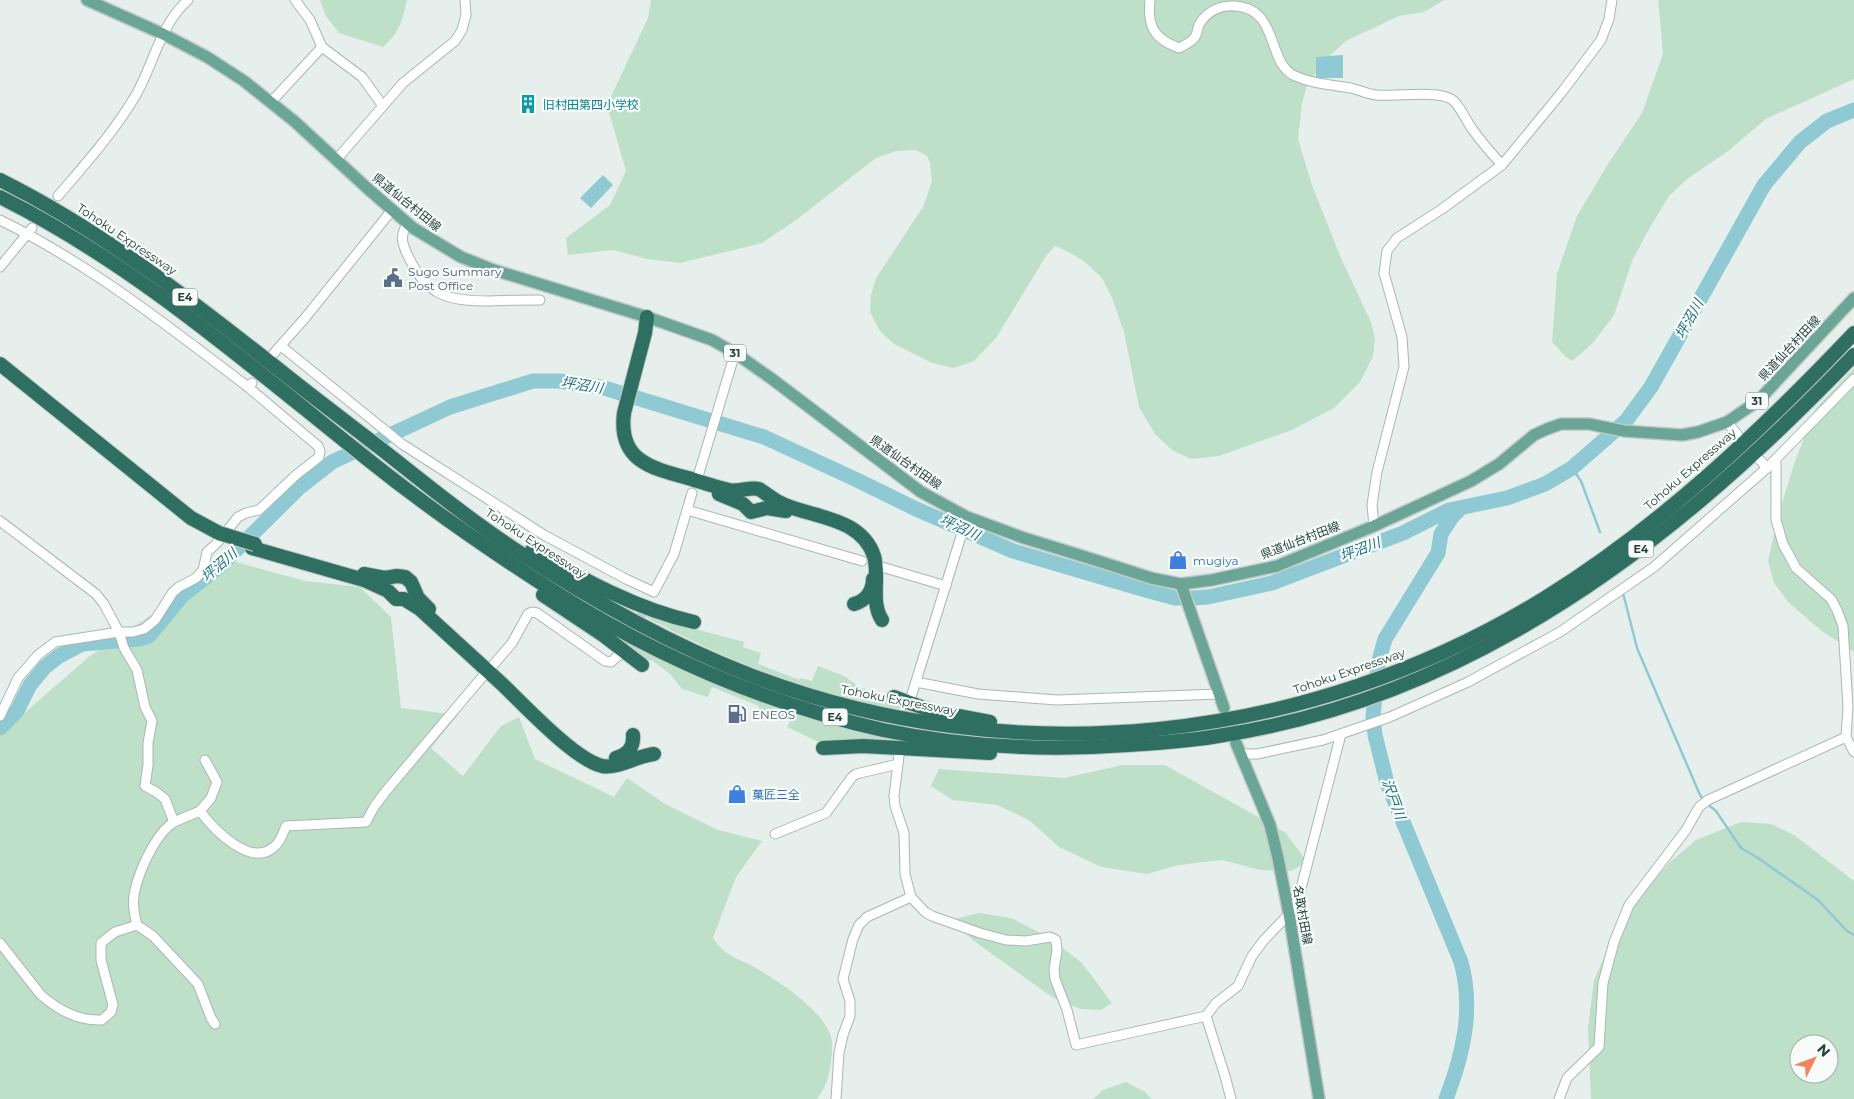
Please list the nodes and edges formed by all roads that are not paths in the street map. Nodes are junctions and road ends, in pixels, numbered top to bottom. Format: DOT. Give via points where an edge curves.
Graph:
graph roads {
  1 [pos="87,0"];
  2 [pos="188,0"];
  3 [pos="295,0"];
  4 [pos="465,0"];
  5 [pos="1150,0"];
  6 [pos="1612,0"];
  7 [pos="163,34"];
  8 [pos="322,47"];
  9 [pos="271,102"];
  10 [pos="383,106"];
  11 [pos="336,160"];
  12 [pos="1502,165"];
  13 [pos="0,180"];
  14 [pos="58,196"];
  15 [pos="0,197"];
  16 [pos="392,210"];
  17 [pos="0,220"];
  18 [pos="408,223"];
  19 [pos="29,231"];
  20 [pos="0,267"];
  21 [pos="1854,298"];
  22 [pos="540,300"];
  23 [pos="647,317"];
  24 [pos="1854,333"];
  25 [pos="735,353"];
  26 [pos="1854,355"];
  27 [pos="0,364"];
  28 [pos="0,374"];
  29 [pos="1854,379"];
  30 [pos="621,412"];
  31 [pos="1727,422"];
  32 [pos="1737,434"];
  33 [pos="390,456"];
  34 [pos="1776,459"];
  35 [pos="1760,460"];
  36 [pos="1768,468"];
  37 [pos="384,472"];
  38 [pos="699,473"];
  39 [pos="692,493"];
  40 [pos="687,510"];
  41 [pos="966,520"];
  42 [pos="0,521"];
  43 [pos="1374,526"];
  44 [pos="218,534"];
  45 [pos="253,546"];
  46 [pos="862,562"];
  47 [pos="882,567"];
  48 [pos="1181,585"];
  49 [pos="946,586"];
  50 [pos="654,592"];
  51 [pos="649,602"];
  52 [pos="854,604"];
  53 [pos="882,620"];
  54 [pos="694,622"];
  55 [pos="120,637"];
  56 [pos="619,655"];
  57 [pos="494,664"];
  58 [pos="642,665"];
  59 [pos="483,676"];
  60 [pos="916,682"];
  61 [pos="912,694"];
  62 [pos="1219,694"];
  63 [pos="894,697"];
  64 [pos="1224,708"];
  65 [pos="0,716"];
  66 [pos="1341,734"];
  67 [pos="632,735"];
  68 [pos="1846,737"];
  69 [pos="1142,738"];
  70 [pos="1236,743"];
  71 [pos="823,748"];
  72 [pos="1854,752"];
  73 [pos="654,754"];
  74 [pos="1241,754"];
  75 [pos="205,760"];
  76 [pos="200,811"];
  77 [pos="174,822"];
  78 [pos="775,834"];
  79 [pos="911,896"];
  80 [pos="1289,914"];
  81 [pos="137,925"];
  82 [pos="0,943"];
  83 [pos="1206,1016"];
  84 [pos="215,1024"];
  85 [pos="836,1099"];
  86 [pos="1231,1099"];
  87 [pos="1319,1099"];
  88 [pos="1559,1099"];
  1 -- 7 [label="main road, 県道仙台村田線 / 31"];
  2 -- 7 [label="street" via="174,14"];
  3 -- 8 [label="street" via="310,20"];
  4 -- 10 [label="street" via="466,15 455,41 403,83"];
  5 -- 12 [label="street" via="1152,27 1159,38 1179,48 1195,37 1199,24 1210,12 1223,6 1237,6 1257,14 1263,21 1282,65 1296,76 1377,95 1450,98"];
  6 -- 12 [label="street" via="1609,19 1600,40"];
  7 -- 9 [label="main road, 県道仙台村田線 / 31" via="214,62"];
  7 -- 14 [label="street" via="136,93 116,125"];
  8 -- 9 [label="street"];
  8 -- 10 [label="street" via="362,77"];
  9 -- 11 [label="main road, 県道仙台村田線 / 31"];
  10 -- 11 [label="street"];
  11 -- 16 [label="main road, 県道仙台村田線 / 31"];
  12 -- 43 [label="street" via="1397,238 1387,251 1385,282 1402,337 1404,367 1377,472 1372,505"];
  13 -- 33 [label="highway, Tohoku Expressway / E4" via="61,213 144,267"];
  15 -- 37 [label="highway, Tohoku Expressway / E4" via="55,227 139,281"];
  16 -- 18 [label="main road, 県道仙台村田線 / 31"];
  16 -- 50 [label="street" via="278,350 402,444 544,535"];
  17 -- 19 [label="street"];
  18 -- 22 [label="street" via="402,230 401,239 417,273 434,290 448,298 465,301"];
  18 -- 23 [label="main road, 県道仙台村田線 / 31" via="461,257 494,270"];
  19 -- 20 [label="street"];
  19 -- 55 [label="street" via="250,385 320,451 319,457 259,510 238,518 206,552 203,570 173,592 156,620 144,629"];
  21 -- 31 [label="main road, 県道仙台村田線 / 31" via="1758,401"];
  23 -- 25 [label="main road, 県道仙台村田線 / 31" via="712,340"];
  23 -- 30 [label="highway"];
  24 -- 69 [label="highway, Tohoku Expressway / E4" via="1777,412 1689,492 1549,596 1494,628 1416,664 1298,705"];
  25 -- 38 [label="street"];
  25 -- 41 [label="main road, 県道仙台村田線 / 31" via="921,492"];
  26 -- 69 [label="highway, Tohoku Expressway / E4" via="1778,432 1680,519 1558,606 1511,633 1419,679 1362,701 1300,719 1256,730 1186,740"];
  27 -- 44 [label="highway" via="191,518"];
  28 -- 44 [label="highway" via="190,523"];
  29 -- 34 [label="street"];
  30 -- 52 [label="highway" via="618,436 628,457 638,467 734,499 751,512 774,509 827,523 859,541 869,556 873,586 862,602"];
  30 -- 53 [label="highway" via="629,448 640,461 657,470 728,490 759,489 786,506 838,521 863,537 874,559 876,600"];
  31 -- 32 [label="street"];
  31 -- 43 [label="main road, 県道仙台村田線 / 31" via="1682,435 1561,424 1529,439 1492,469 1471,481"];
  33 -- 54 [label="highway" via="566,570 652,611"];
  33 -- 69 [label="highway, Tohoku Expressway / E4" via="511,547 566,582 669,639 750,675 839,704 930,724 1056,735"];
  34 -- 36 [label="street"];
  34 -- 68 [label="street" via="1776,520 1783,544 1796,568 1831,599 1843,626 1848,707"];
  35 -- 36 [label="street"];
  36 -- 66 [label="street" via="1654,567 1560,632 1468,682 1390,717"];
  37 -- 58 [label="highway" via="414,503"];
  37 -- 69 [label="highway, Tohoku Expressway / E4" via="561,596 701,671 792,705 883,730 974,743 1058,748"];
  39 -- 40 [label="street"];
  40 -- 46 [label="street"];
  40 -- 50 [label="street" via="674,554"];
  41 -- 48 [label="main road, 県道仙台村田線 / 31"];
  41 -- 49 [label="street"];
  42 -- 55 [label="street" via="96,594"];
  43 -- 48 [label="main road, 県道仙台村田線 / 31" via="1277,566"];
  44 -- 45 [label="highway, bridge"];
  45 -- 67 [label="highway" via="367,575 405,577 418,598 576,746 598,758 611,760 631,748 634,743"];
  45 -- 73 [label="highway" via="364,580 420,609 562,740 590,760 602,766 613,766"];
  47 -- 49 [label="street"];
  48 -- 62 [label="main road"];
  49 -- 60 [label="street"];
  50 -- 51 [label="street"];
  55 -- 65 [label="street" via="55,642 38,655 18,678"];
  55 -- 77 [label="street" via="137,670 145,707 152,721 145,786 165,799"];
  56 -- 57 [label="street" via="611,662 605,661 538,613 532,612"];
  59 -- 76 [label="street" via="386,791 366,822 286,826 274,847 264,853 252,853 241,849 213,828"];
  60 -- 61 [label="street"];
  60 -- 62 [label="street" via="978,694 1057,700"];
  62 -- 64 [label="main road"];
  63 -- 69 [label="highway" via="961,718 1059,727 1109,726"];
  66 -- 74 [label="street" via="1257,754"];
  66 -- 80 [label="street" via="1298,900"];
  68 -- 72 [label="street"];
  68 -- 88 [label="street" via="1705,802 1629,905 1614,942 1603,983 1599,1047 1567,1078"];
  69 -- 71 [label="highway" via="1104,752 1050,754 862,746"];
  70 -- 74 [label="main road, 名取村田線"];
  74 -- 80 [label="main road, 名取村田線" via="1270,825"];
  75 -- 76 [label="street" via="217,782 211,798"];
  76 -- 77 [label="street"];
  77 -- 81 [label="street" via="158,837 139,876 133,903"];
  78 -- 79 [label="street" via="826,813 856,774 898,760 894,796 904,833 905,874"];
  79 -- 83 [label="street" via="932,916 980,933 1006,940 1050,937 1056,940 1055,979 1076,1045"];
  79 -- 85 [label="street" via="867,917 853,939 843,979 850,1001 850,1016 839,1053"];
  80 -- 83 [label="street" via="1252,956 1238,986 1216,1003"];
  80 -- 87 [label="main road, 名取村田線"];
  81 -- 82 [label="street" via="115,932 101,943 101,960 113,1005 111,1012 102,1020 76,1017 49,1002"];
  81 -- 84 [label="street" via="153,936 198,984"];
  83 -- 86 [label="street"];
}
